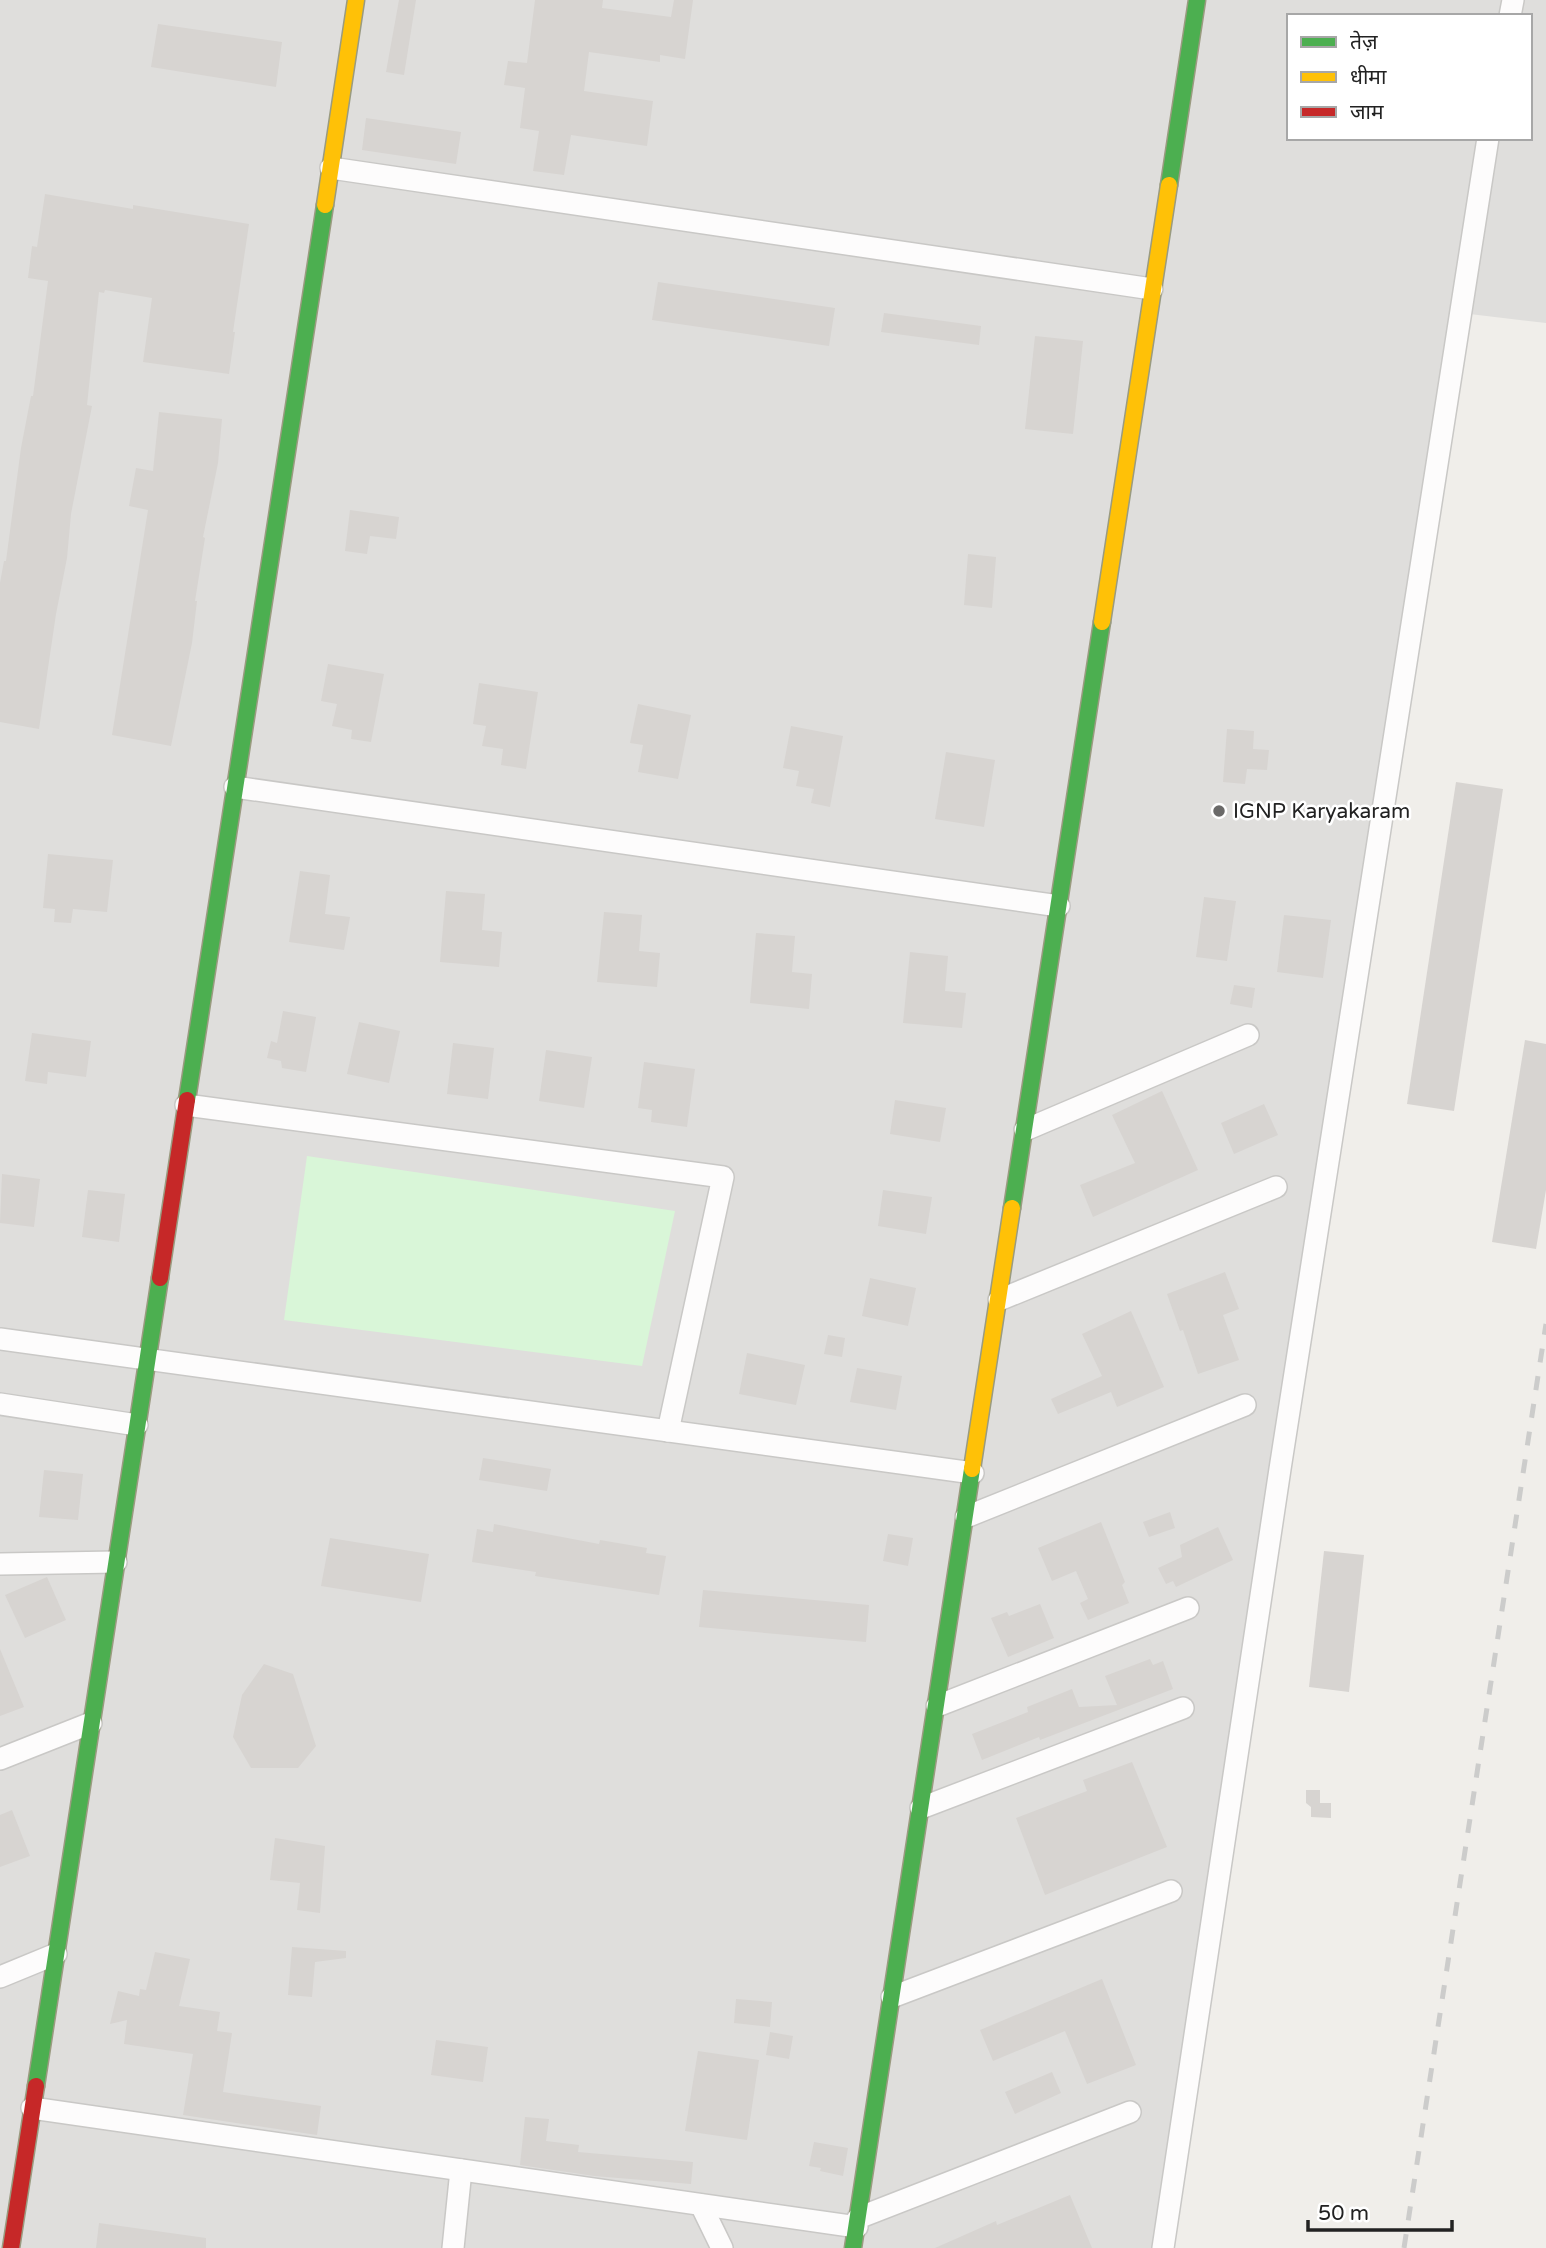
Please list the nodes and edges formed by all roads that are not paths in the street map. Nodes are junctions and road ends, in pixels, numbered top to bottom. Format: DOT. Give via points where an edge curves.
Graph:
graph roads {
  1 [pos="356,0"];
  2 [pos="1197,0"];
  3 [pos="1488,140"];
  4 [pos="331,168"];
  5 [pos="1152,289"];
  6 [pos="234,787"];
  7 [pos="1059,906"];
  8 [pos="1248,1035"];
  9 [pos="186,1105"];
  10 [pos="1025,1130"];
  11 [pos="1276,1187"];
  12 [pos="999,1300"];
  13 [pos="0,1339"];
  14 [pos="148,1359"];
  15 [pos="0,1404"];
  16 [pos="1245,1405"];
  17 [pos="137,1425"];
  18 [pos="668,1431"];
  19 [pos="973,1473"];
  20 [pos="966,1517"];
  21 [pos="116,1562"];
  22 [pos="0,1564"];
  23 [pos="1188,1608"];
  24 [pos="937,1706"];
  25 [pos="1183,1708"];
  26 [pos="91,1723"];
  27 [pos="0,1759"];
  28 [pos="921,1808"];
  29 [pos="1171,1891"];
  30 [pos="55,1954"];
  31 [pos="0,1977"];
  32 [pos="892,1997"];
  33 [pos="32,2108"];
  34 [pos="1130,2112"];
  35 [pos="461,2170"];
  36 [pos="21,2182"];
  37 [pos="0,2190"];
  38 [pos="701,2205"];
  39 [pos="856,2231"];
  40 [pos="11,2248"];
  41 [pos="453,2248"];
  42 [pos="722,2248"];
  43 [pos="1163,2248"];
  1 -- 4 [label="street"];
  2 -- 5 [label="street"];
  3 -- 43 [label="street"];
  4 -- 5 [label="street"];
  4 -- 6 [label="street"];
  5 -- 7 [label="street"];
  6 -- 7 [label="street"];
  6 -- 9 [label="street"];
  7 -- 10 [label="street"];
  8 -- 10 [label="street"];
  9 -- 14 [label="street"];
  9 -- 18 [label="street" via="723,1177"];
  10 -- 12 [label="street"];
  11 -- 12 [label="street"];
  12 -- 19 [label="street"];
  13 -- 14 [label="street"];
  14 -- 17 [label="street"];
  14 -- 18 [label="street"];
  15 -- 17 [label="street"];
  16 -- 20 [label="street"];
  17 -- 21 [label="street"];
  18 -- 19 [label="street"];
  19 -- 20 [label="street"];
  20 -- 24 [label="street"];
  21 -- 22 [label="street"];
  21 -- 26 [label="street"];
  23 -- 24 [label="street"];
  24 -- 28 [label="street"];
  25 -- 28 [label="street"];
  26 -- 27 [label="street"];
  26 -- 30 [label="street"];
  28 -- 32 [label="street"];
  29 -- 32 [label="street"];
  30 -- 31 [label="street"];
  30 -- 33 [label="street"];
  32 -- 39 [label="street"];
  33 -- 35 [label="street"];
  33 -- 36 [label="street"];
  34 -- 39 [label="street"];
  35 -- 38 [label="street"];
  35 -- 41 [label="street"];
  36 -- 37 [label="street"];
  36 -- 40 [label="street"];
  38 -- 39 [label="street"];
  38 -- 42 [label="street"];
}
